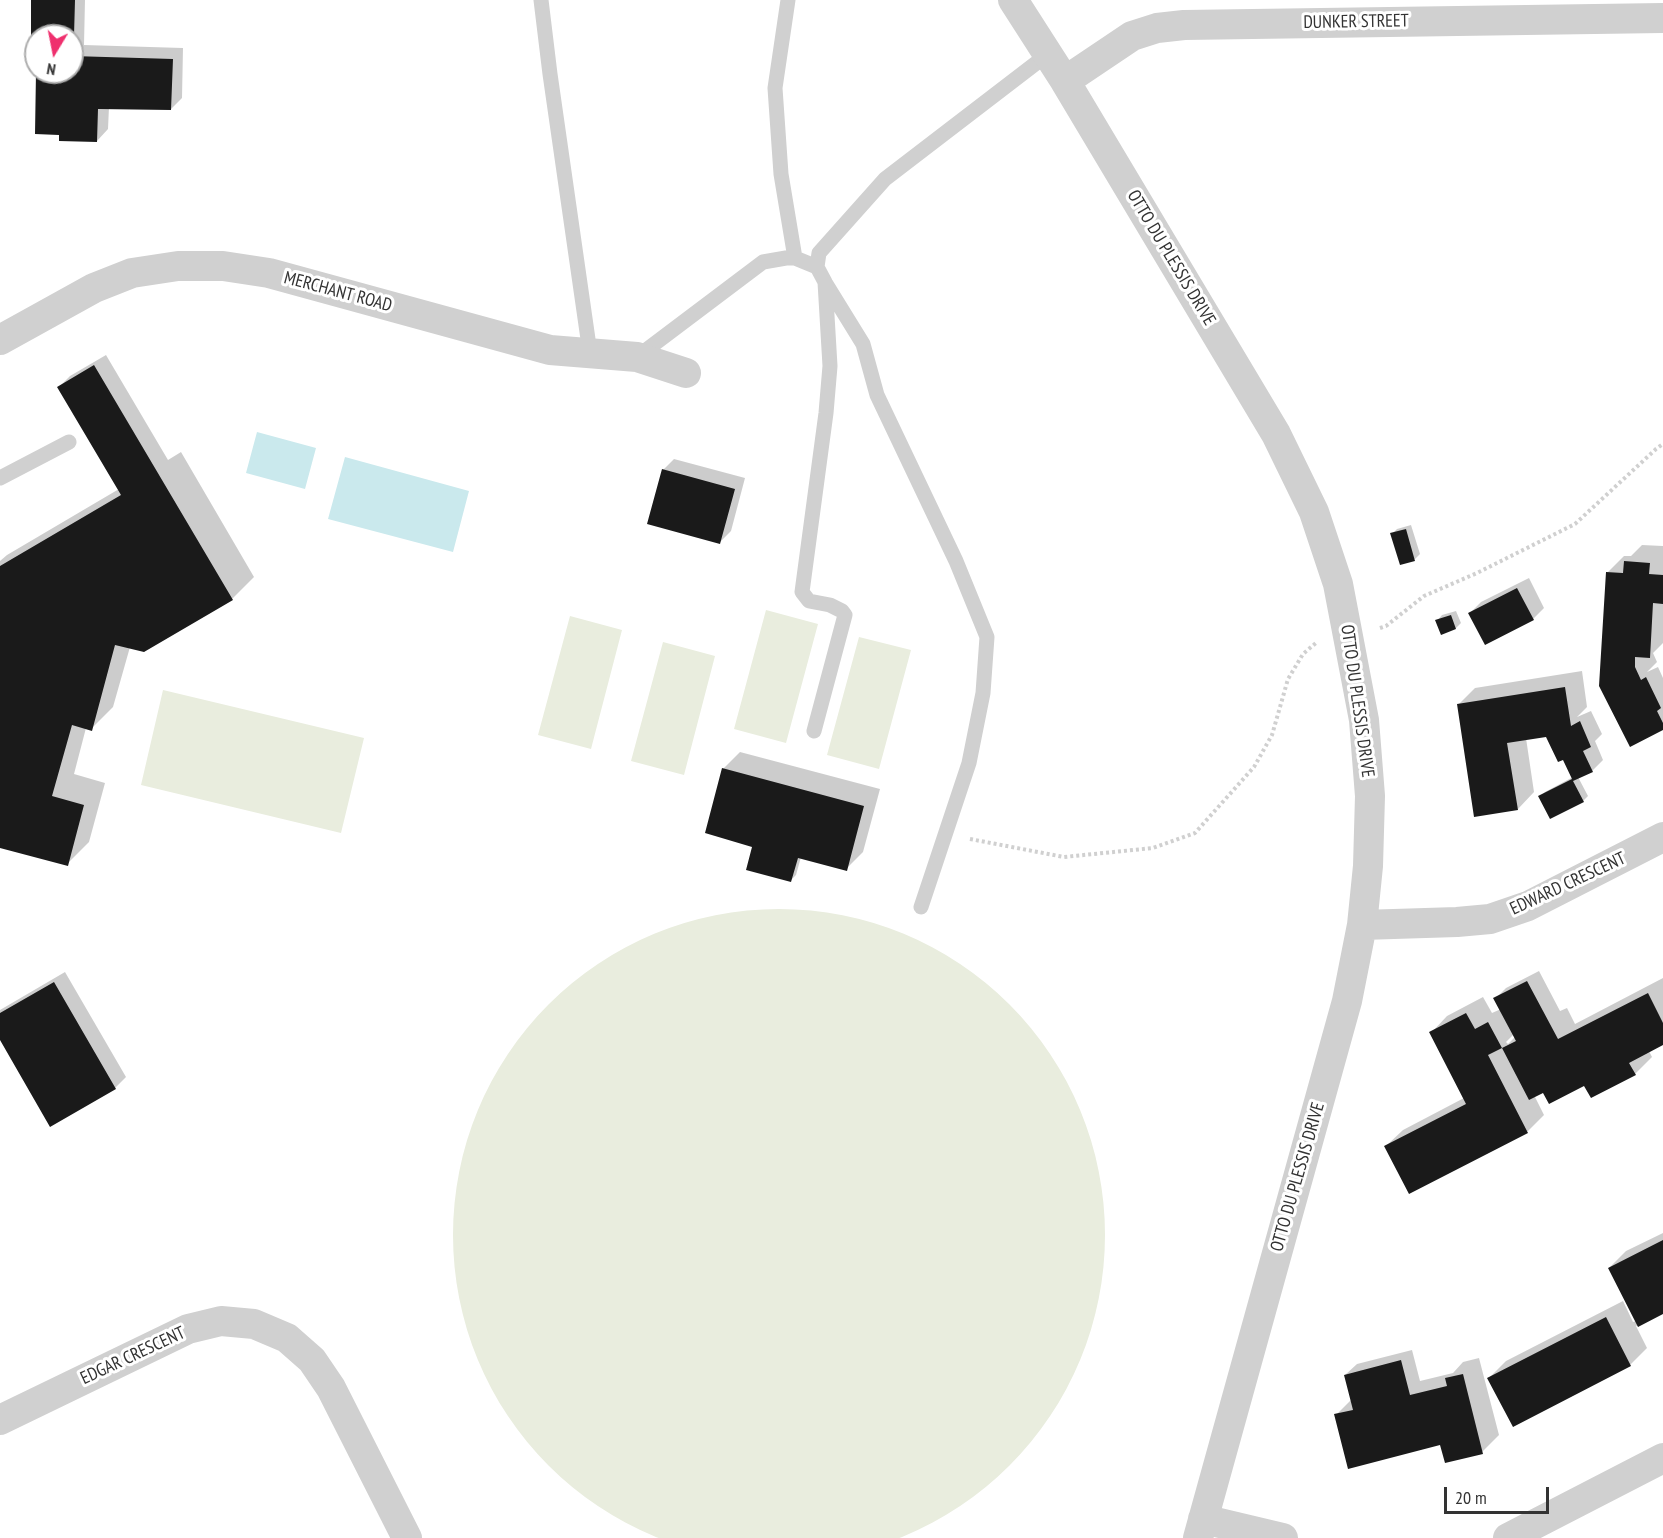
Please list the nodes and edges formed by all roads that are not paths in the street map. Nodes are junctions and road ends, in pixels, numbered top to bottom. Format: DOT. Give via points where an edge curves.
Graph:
graph roads {
  1 [pos="541,0"];
  2 [pos="788,0"];
  3 [pos="1013,0"];
  4 [pos="1663,18"];
  5 [pos="1048,54"];
  6 [pos="1065,81"];
  7 [pos="795,258"];
  8 [pos="817,267"];
  9 [pos="825,282"];
  10 [pos="0,340"];
  11 [pos="590,353"];
  12 [pos="637,357"];
  13 [pos="686,372"];
  14 [pos="69,442"];
  15 [pos="0,478"];
  16 [pos="814,731"];
  17 [pos="1663,837"];
  18 [pos="921,907"];
  19 [pos="1362,925"];
  20 [pos="0,1420"];
  21 [pos="1663,1458"];
  22 [pos="1200,1529"];
  23 [pos="407,1538"];
  24 [pos="1283,1538"];
  25 [pos="1508,1538"];
  1 -- 11 [label="lane"];
  2 -- 7 [label="lane" via="775,88 781,174"];
  3 -- 5 [label="street, OTTO DU PLESSIS DRIVE"];
  4 -- 6 [label="street, DUNKER STREET" via="1184,25 1132,36"];
  5 -- 6 [label="street, OTTO DU PLESSIS DRIVE"];
  5 -- 8 [label="lane" via="885,179 828,241 819,253"];
  6 -- 19 [label="street, OTTO DU PLESSIS DRIVE" via="1276,434 1314,512 1338,584 1364,720 1370,796"];
  7 -- 8 [label="lane"];
  7 -- 12 [label="lane" via="763,262"];
  8 -- 9 [label="lane"];
  9 -- 16 [label="lane" via="830,366 802,592 809,601 845,615"];
  9 -- 18 [label="lane" via="863,344 877,395 956,561 987,637 983,693 969,763"];
  10 -- 11 [label="street, MERCHANT ROAD" via="94,288 132,273 178,266 223,266 269,273 550,350"];
  11 -- 12 [label="street, MERCHANT ROAD"];
  12 -- 13 [label="street, MERCHANT ROAD"];
  14 -- 15 [label="lane"];
  17 -- 19 [label="street, EDWARD CRESCENT" via="1528,906 1490,919"];
  19 -- 22 [label="street, OTTO DU PLESSIS DRIVE" via="1347,1001"];
  20 -- 23 [label="street, EDGAR CRESCENT" via="188,1329 221,1321 254,1324 287,1338 312,1360"];
  21 -- 25 [label="street"];
  22 -- 24 [label="street"];
}
